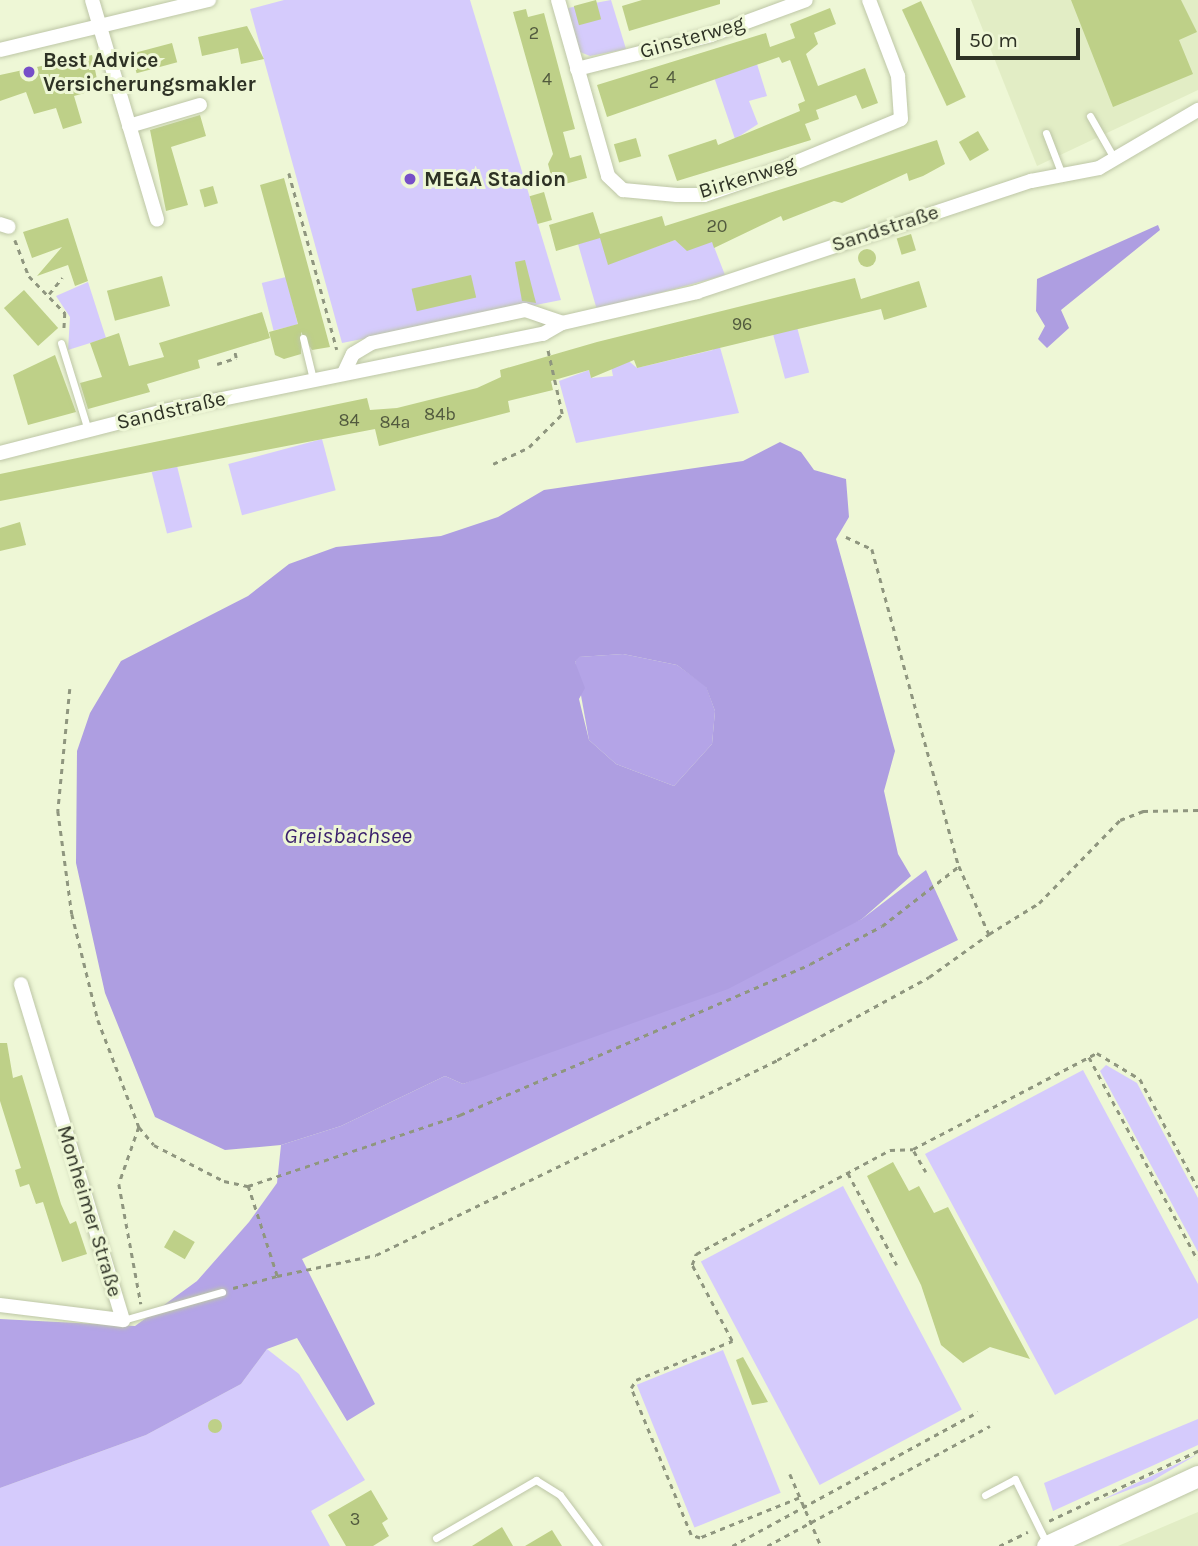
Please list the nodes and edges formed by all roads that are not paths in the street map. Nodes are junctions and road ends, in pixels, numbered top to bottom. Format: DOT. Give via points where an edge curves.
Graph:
graph roads {
  1 [pos="92,0"];
  2 [pos="209,0"];
  3 [pos="558,0"];
  4 [pos="806,0"];
  5 [pos="869,0"];
  6 [pos="99,27"];
  7 [pos="0,50"];
  8 [pos="576,69"];
  9 [pos="200,105"];
  10 [pos="1198,110"];
  11 [pos="1090,116"];
  12 [pos="128,126"];
  13 [pos="1046,133"];
  14 [pos="1116,161"];
  15 [pos="1061,172"];
  16 [pos="157,220"];
  17 [pos="562,323"];
  18 [pos="303,338"];
  19 [pos="61,343"];
  20 [pos="344,373"];
  21 [pos="313,379"];
  22 [pos="88,430"];
  23 [pos="0,453"];
  24 [pos="21,984"];
  25 [pos="222,1292"];
  26 [pos="0,1305"];
  27 [pos="124,1320"];
  28 [pos="1198,1476"];
  29 [pos="985,1495"];
  30 [pos="436,1538"];
  31 [pos="1045,1539"];
  32 [pos="598,1546"];
  1 -- 6 [label="street"];
  2 -- 6 [label="street"];
  3 -- 8 [label="street, Birkenweg"];
  4 -- 8 [label="street, Ginsterweg" via="711,35"];
  5 -- 8 [label="street, Birkenweg" via="898,76 901,119 704,195 623,190 608,176"];
  6 -- 7 [label="street"];
  6 -- 12 [label="street"];
  9 -- 12 [label="street"];
  10 -- 14 [label="street, Sandstraße"];
  11 -- 14 [label="lane"];
  12 -- 16 [label="street"];
  13 -- 15 [label="lane"];
  14 -- 15 [label="street, Sandstraße"];
  15 -- 17 [label="street, Sandstraße" via="697,292"];
  17 -- 20 [label="street, Sandstraße" via="543,334"];
  17 -- 20 [label="street" via="526,310 372,343 358,349"];
  18 -- 21 [label="lane"];
  19 -- 22 [label="lane"];
  20 -- 21 [label="street, Sandstraße"];
  21 -- 22 [label="street, Sandstraße"];
  22 -- 23 [label="street, Sandstraße"];
  24 -- 27 [label="street, Monheimer Straße"];
  25 -- 27 [label="lane"];
  26 -- 27 [label="street, Monheimer Straße"];
  28 -- 31 [label="street"];
  29 -- 31 [label="lane" via="1015,1479"];
  30 -- 32 [label="lane" via="536,1480 560,1494"];
}
